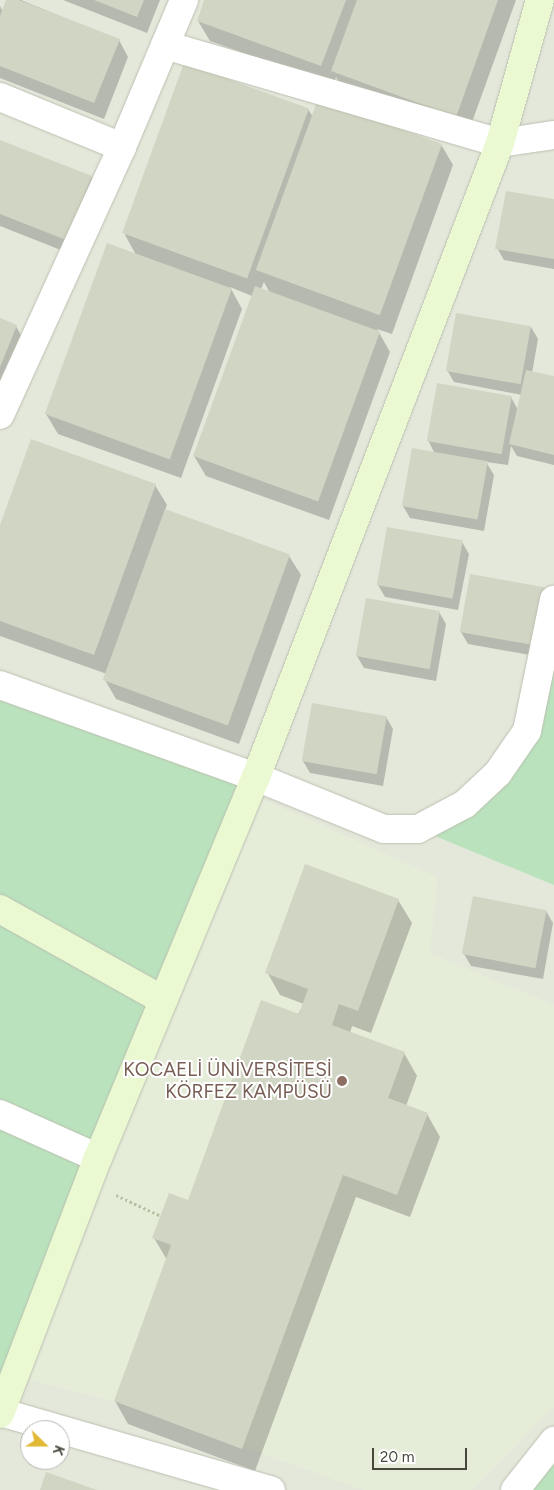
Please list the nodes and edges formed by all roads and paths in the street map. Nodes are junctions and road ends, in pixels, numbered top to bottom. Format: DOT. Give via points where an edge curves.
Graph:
graph roads {
  1 [pos="184,0"];
  2 [pos="540,0"];
  3 [pos="165,45"];
  4 [pos="0,97"];
  5 [pos="554,135"];
  6 [pos="500,143"];
  7 [pos="122,147"];
  8 [pos="0,415"];
  9 [pos="554,600"];
  10 [pos="0,684"];
  11 [pos="256,777"];
  12 [pos="0,909"];
  13 [pos="163,1000"];
  14 [pos="0,1114"];
  15 [pos="98,1158"];
  16 [pos="110,1193"];
  17 [pos="160,1216"];
  18 [pos="0,1413"];
  19 [pos="554,1441"];
  20 [pos="271,1490"];
  21 [pos="515,1490"];
  1 -- 3 [label="street"];
  2 -- 6 [label="main road"];
  3 -- 6 [label="street"];
  3 -- 7 [label="street"];
  4 -- 7 [label="street"];
  5 -- 6 [label="street"];
  6 -- 11 [label="main road"];
  7 -- 8 [label="street"];
  9 -- 11 [label="street" via="527,731 498,773 465,804 418,829 384,829"];
  10 -- 11 [label="street"];
  11 -- 13 [label="main road"];
  12 -- 13 [label="main road"];
  13 -- 15 [label="main road"];
  14 -- 15 [label="street"];
  15 -- 18 [label="main road"];
  16 -- 17 [label="path"];
  18 -- 20 [label="street"];
  19 -- 21 [label="street"];
}
